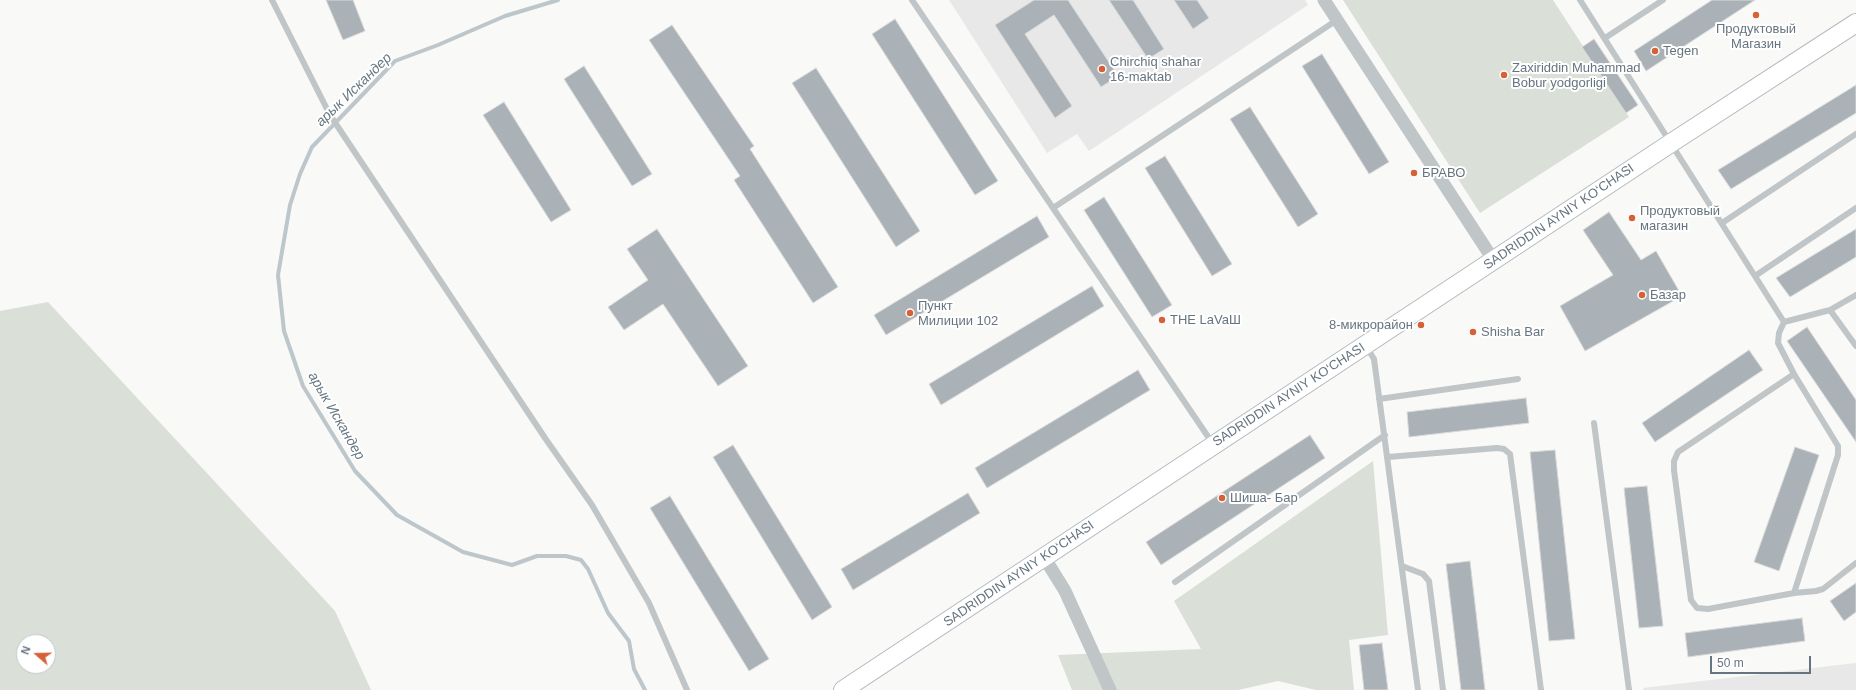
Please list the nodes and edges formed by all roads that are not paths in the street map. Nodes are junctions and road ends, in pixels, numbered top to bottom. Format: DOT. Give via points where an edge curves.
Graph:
graph roads {
  1 [pos="272,0"];
  2 [pos="912,0"];
  3 [pos="1324,0"];
  4 [pos="1580,0"];
  5 [pos="1662,0"];
  6 [pos="1337,20"];
  7 [pos="1856,23"];
  8 [pos="1605,38"];
  9 [pos="1856,134"];
  10 [pos="1671,142"];
  11 [pos="1053,208"];
  12 [pos="1856,208"];
  13 [pos="1722,223"];
  14 [pos="1494,261"];
  15 [pos="1755,276"];
  16 [pos="1856,295"];
  17 [pos="1830,310"];
  18 [pos="1784,322"];
  19 [pos="1366,345"];
  20 [pos="1856,346"];
  21 [pos="1794,374"];
  22 [pos="1518,379"];
  23 [pos="1380,399"];
  24 [pos="1594,423"];
  25 [pos="1384,435"];
  26 [pos="1213,445"];
  27 [pos="1388,457"];
  28 [pos="1044,557"];
  29 [pos="1856,563"];
  30 [pos="1402,566"];
  31 [pos="1175,582"];
  32 [pos="1794,593"];
  33 [pos="687,690"];
  34 [pos="844,690"];
  35 [pos="1110,690"];
  36 [pos="1418,690"];
  37 [pos="1442,690"];
  38 [pos="1541,690"];
  39 [pos="1629,690"];
  1 -- 33 [label="lane" via="330,115 592,505 649,603"];
  2 -- 11 [label="lane"];
  3 -- 6 [label="street"];
  4 -- 8 [label="lane"];
  5 -- 8 [label="lane"];
  6 -- 11 [label="lane"];
  6 -- 14 [label="street"];
  7 -- 10 [label="street, SADRIDDIN AYNIY KO‘CHASI"];
  8 -- 10 [label="lane"];
  9 -- 13 [label="lane"];
  10 -- 13 [label="lane"];
  10 -- 14 [label="street, SADRIDDIN AYNIY KO‘CHASI"];
  11 -- 26 [label="lane"];
  12 -- 15 [label="lane"];
  13 -- 15 [label="lane"];
  14 -- 19 [label="street, SADRIDDIN AYNIY KO‘CHASI"];
  15 -- 18 [label="lane"];
  16 -- 17 [label="lane"];
  17 -- 18 [label="lane"];
  17 -- 20 [label="lane"];
  18 -- 21 [label="lane" via="1778,343"];
  19 -- 23 [label="lane" via="1374,360"];
  19 -- 26 [label="street, SADRIDDIN AYNIY KO‘CHASI"];
  21 -- 32 [label="lane" via="1838,446 1838,455"];
  21 -- 32 [label="lane" via="1678,452 1674,470 1691,600 1697,608 1708,609"];
  22 -- 23 [label="lane"];
  23 -- 25 [label="lane"];
  24 -- 39 [label="lane"];
  25 -- 27 [label="lane"];
  25 -- 31 [label="lane"];
  26 -- 28 [label="street, SADRIDDIN AYNIY KO‘CHASI"];
  27 -- 30 [label="lane"];
  27 -- 38 [label="lane" via="1497,448 1504,449 1510,454"];
  28 -- 34 [label="street, SADRIDDIN AYNIY KO‘CHASI"];
  28 -- 35 [label="street" via="1065,591"];
  29 -- 32 [label="lane" via="1823,589 1816,592"];
  30 -- 36 [label="lane"];
  30 -- 37 [label="lane" via="1423,574 1429,581"];
}
